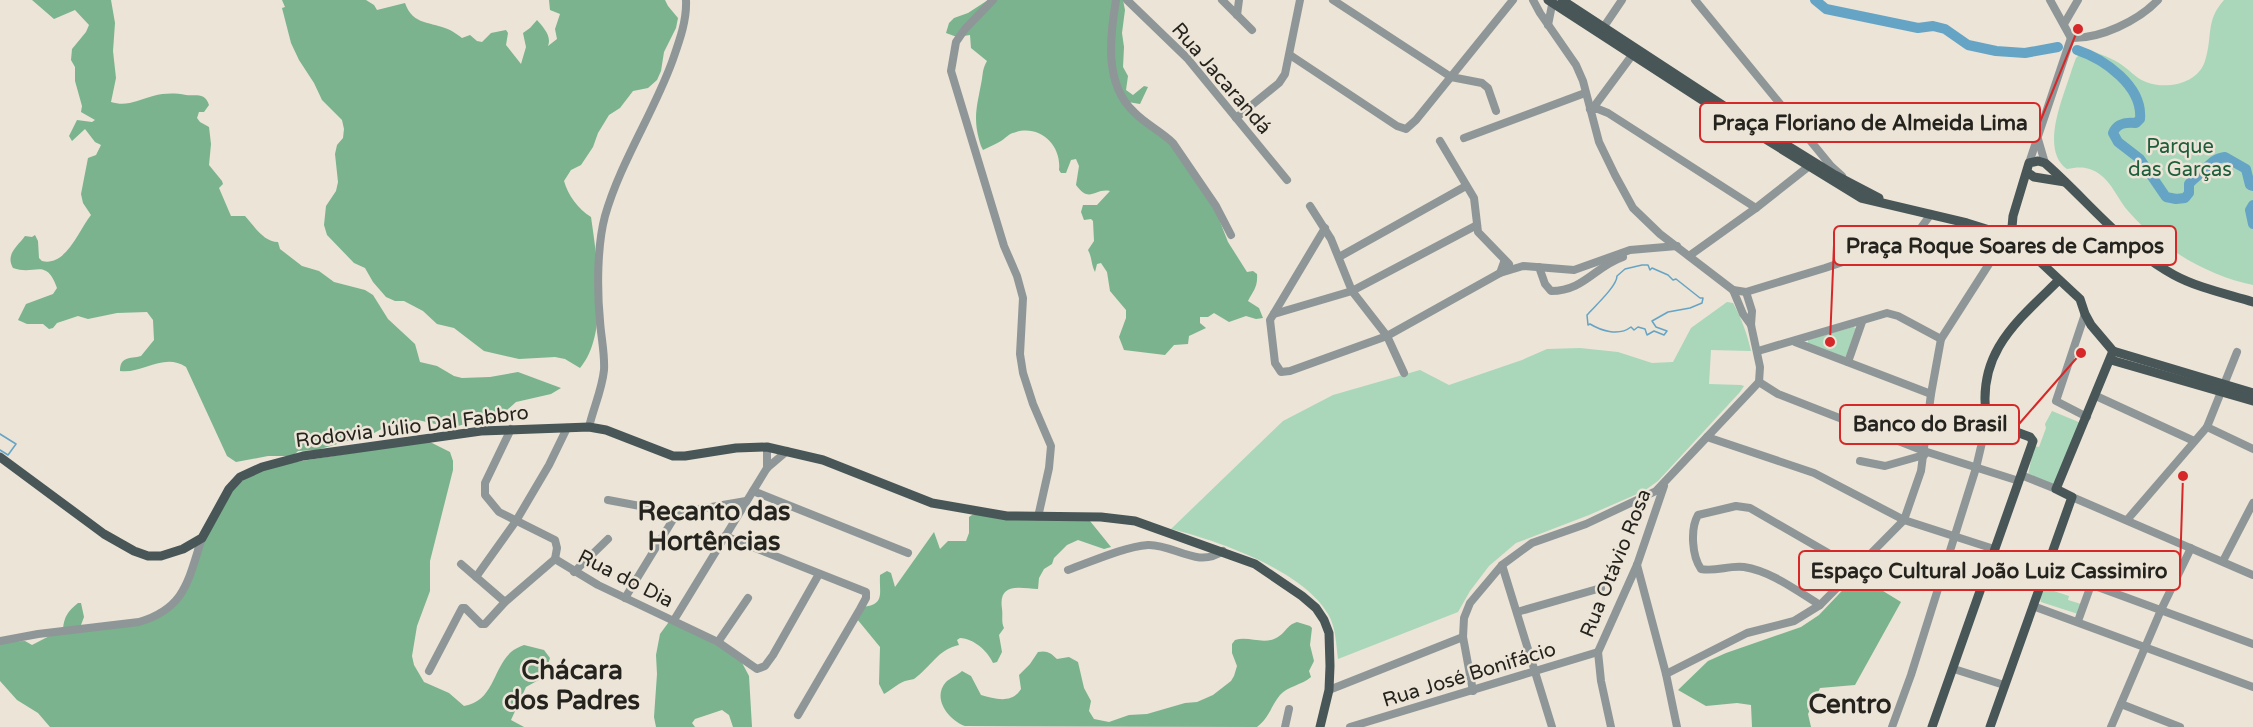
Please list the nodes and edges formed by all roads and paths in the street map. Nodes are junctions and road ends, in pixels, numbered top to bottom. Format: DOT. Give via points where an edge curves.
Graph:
graph roads {
  1 [pos="686,0"];
  2 [pos="993,0"];
  3 [pos="1116,0"];
  4 [pos="1127,0"];
  5 [pos="1222,0"];
  6 [pos="1239,0"];
  7 [pos="1300,0"];
  8 [pos="1333,0"];
  9 [pos="1513,0"];
  10 [pos="1533,0"];
  11 [pos="1562,0"];
  12 [pos="1622,0"];
  13 [pos="1695,0"];
  14 [pos="2050,0"];
  15 [pos="2078,0"];
  16 [pos="2157,0"];
  17 [pos="1551,1"];
  18 [pos="1237,15"];
  19 [pos="2064,24"];
  20 [pos="1548,25"];
  21 [pos="1252,30"];
  22 [pos="1602,30"];
  23 [pos="2071,38"];
  24 [pos="1633,54"];
  25 [pos="1290,55"];
  26 [pos="1451,77"];
  27 [pos="1586,93"];
  28 [pos="1704,97"];
  29 [pos="1590,109"];
  30 [pos="1496,111"];
  31 [pos="1236,118"];
  32 [pos="2037,137"];
  33 [pos="1464,138"];
  34 [pos="1440,141"];
  35 [pos="2045,163"];
  36 [pos="1811,164"];
  37 [pos="2028,167"];
  38 [pos="1834,175"];
  39 [pos="2041,178"];
  40 [pos="1287,180"];
  41 [pos="2068,183"];
  42 [pos="1466,186"];
  43 [pos="2022,188"];
  44 [pos="1310,206"];
  45 [pos="1898,206"];
  46 [pos="1756,208"];
  47 [pos="1931,214"];
  48 [pos="2013,216"];
  49 [pos="1967,223"];
  50 [pos="1477,225"];
  51 [pos="1324,228"];
  52 [pos="2001,233"];
  53 [pos="1231,235"];
  54 [pos="2012,240"];
  55 [pos="1679,248"];
  56 [pos="1998,252"];
  57 [pos="1689,256"];
  58 [pos="1339,257"];
  59 [pos="2036,258"];
  60 [pos="1504,261"];
  61 [pos="1516,267"];
  62 [pos="1539,267"];
  63 [pos="1500,273"];
  64 [pos="2059,280"];
  65 [pos="1733,290"];
  66 [pos="1352,291"];
  67 [pos="1746,292"];
  68 [pos="2253,302"];
  69 [pos="1274,314"];
  70 [pos="2085,314"];
  71 [pos="1862,322"];
  72 [pos="1751,325"];
  73 [pos="1387,336"];
  74 [pos="1941,339"];
  75 [pos="1795,342"];
  76 [pos="1758,351"];
  77 [pos="2237,352"];
  78 [pos="2112,356"];
  79 [pos="1848,362"];
  80 [pos="1404,373"];
  81 [pos="1759,382"];
  82 [pos="2223,388"];
  83 [pos="2253,393"];
  84 [pos="1931,394"];
  85 [pos="2096,396"];
  86 [pos="2253,401"];
  87 [pos="2087,417"];
  88 [pos="1988,421"];
  89 [pos="2207,427"];
  90 [pos="567,428"];
  91 [pos="589,428"];
  92 [pos="511,429"];
  93 [pos="1707,437"];
  94 [pos="2194,441"];
  95 [pos="767,447"];
  96 [pos="2253,449"];
  97 [pos="787,451"];
  98 [pos="1924,453"];
  99 [pos="0,457"];
  100 [pos="1860,461"];
  101 [pos="767,468"];
  102 [pos="1976,468"];
  103 [pos="2020,478"];
  104 [pos="1665,482"];
  105 [pos="2056,489"];
  106 [pos="753,491"];
  107 [pos="2072,496"];
  108 [pos="608,500"];
  109 [pos="747,501"];
  110 [pos="2253,503"];
  111 [pos="677,513"];
  112 [pos="1038,517"];
  113 [pos="1904,519"];
  114 [pos="2127,520"];
  115 [pos="516,521"];
  116 [pos="725,536"];
  117 [pos="1954,536"];
  118 [pos="202,538"];
  119 [pos="608,539"];
  120 [pos="2191,548"];
  121 [pos="1994,549"];
  122 [pos="1223,551"];
  123 [pos="908,553"];
  124 [pos="555,559"];
  125 [pos="2223,561"];
  126 [pos="460,564"];
  127 [pos="1502,565"];
  128 [pos="1637,565"];
  129 [pos="2046,568"];
  130 [pos="1068,570"];
  131 [pos="1854,571"];
  132 [pos="574,572"];
  133 [pos="819,573"];
  134 [pos="2253,574"];
  135 [pos="476,577"];
  136 [pos="2091,585"];
  137 [pos="1601,588"];
  138 [pos="626,598"];
  139 [pos="748,598"];
  140 [pos="505,602"];
  141 [pos="1820,605"];
  142 [pos="2033,606"];
  143 [pos="2161,610"];
  144 [pos="1517,612"];
  145 [pos="674,620"];
  146 [pos="2079,621"];
  147 [pos="1463,637"];
  148 [pos="0,641"];
  149 [pos="718,642"];
  150 [pos="2253,644"];
  151 [pos="2146,646"];
  152 [pos="1598,652"];
  153 [pos="1953,669"];
  154 [pos="1536,670"];
  155 [pos="429,671"];
  156 [pos="1666,674"];
  157 [pos="2004,685"];
  158 [pos="2253,687"];
  159 [pos="1329,690"];
  160 [pos="1473,691"];
  161 [pos="2121,704"];
  162 [pos="1289,709"];
  163 [pos="798,715"];
  164 [pos="1371,724"];
  165 [pos="1285,727"];
  166 [pos="1320,727"];
  167 [pos="1350,727"];
  168 [pos="1552,727"];
  169 [pos="1611,727"];
  170 [pos="1677,727"];
  171 [pos="1892,727"];
  172 [pos="1932,727"];
  173 [pos="1990,727"];
  174 [pos="2111,727"];
  175 [pos="2180,727"];
  1 -- 91 [label="street" via="682,31 659,96 605,216 599,282 604,370"];
  2 -- 112 [label="street" via="956,42 951,71 1023,298 1023,373 1051,446"];
  3 -- 53 [label="street" via="1111,54 1122,98 1132,111 1173,143"];
  4 -- 31 [label="street, Rua Jacarandá" via="1187,58"];
  5 -- 18 [label="street"];
  6 -- 18 [label="street"];
  7 -- 25 [label="street"];
  8 -- 26 [label="street"];
  9 -- 26 [label="street"];
  10 -- 20 [label="street"];
  11 -- 22 [label="main road"];
  12 -- 22 [label="street"];
  13 -- 38 [label="street"];
  14 -- 19 [label="street"];
  15 -- 19 [label="street"];
  16 -- 23 [label="street" via="2112,29"];
  17 -- 20 [label="street"];
  17 -- 22 [label="main road"];
  18 -- 21 [label="street"];
  19 -- 23 [label="street"];
  20 -- 27 [label="street" via="1576,65"];
  22 -- 24 [label="main road"];
  22 -- 28 [label="main road"];
  23 -- 32 [label="street"];
  24 -- 28 [label="main road"];
  24 -- 29 [label="street"];
  25 -- 26 [label="street" via="1406,129"];
  25 -- 31 [label="street" via="1286,74 1279,83"];
  26 -- 30 [label="street" via="1482,83 1488,88"];
  27 -- 29 [label="street"];
  27 -- 33 [label="street"];
  28 -- 36 [label="main road"];
  29 -- 46 [label="street" via="1608,113"];
  29 -- 55 [label="street" via="1603,149 1633,208"];
  31 -- 40 [label="street, Rua Jacarandá"];
  32 -- 35 [label="street"];
  32 -- 37 [label="street"];
  34 -- 42 [label="street"];
  35 -- 37 [label="main road" via="2038,161"];
  35 -- 39 [label="main road"];
  35 -- 41 [label="main road"];
  36 -- 38 [label="main road"];
  36 -- 46 [label="street"];
  37 -- 39 [label="main road"];
  37 -- 43 [label="main road"];
  38 -- 45 [label="main road"];
  38 -- 45 [label="main road" via="1861,198"];
  39 -- 41 [label="main road"];
  39 -- 43 [label="main road"];
  41 -- 68 [label="main road" via="2130,243 2175,276"];
  42 -- 50 [label="street" via="1476,203"];
  42 -- 58 [label="street"];
  43 -- 48 [label="main road"];
  44 -- 51 [label="street"];
  45 -- 47 [label="main road"];
  46 -- 57 [label="street"];
  47 -- 49 [label="main road"];
  47 -- 67 [label="street" via="1920,229 1896,244"];
  48 -- 52 [label="main road"];
  48 -- 54 [label="main road"];
  49 -- 52 [label="main road"];
  49 -- 56 [label="main road"];
  50 -- 60 [label="street" via="1481,236"];
  50 -- 66 [label="street"];
  51 -- 58 [label="street"];
  51 -- 69 [label="street"];
  52 -- 54 [label="main road"];
  52 -- 56 [label="main road" via="1991,242"];
  54 -- 56 [label="main road" via="2011,248"];
  54 -- 59 [label="main road"];
  55 -- 57 [label="street"];
  55 -- 62 [label="street" via="1630,250 1574,270"];
  55 -- 62 [label="street" via="1631,254 1598,268 1583,283 1560,291 1551,291"];
  56 -- 59 [label="main road"];
  56 -- 74 [label="street"];
  57 -- 65 [label="street"];
  58 -- 66 [label="street"];
  59 -- 64 [label="main road"];
  60 -- 61 [label="street"];
  60 -- 63 [label="street"];
  61 -- 62 [label="street"];
  61 -- 63 [label="street"];
  63 -- 73 [label="street"];
  64 -- 70 [label="main road" via="2080,299"];
  64 -- 88 [label="main road" via="2003,337 1993,355 1986,382"];
  65 -- 67 [label="street"];
  65 -- 72 [label="street"];
  66 -- 69 [label="street"];
  66 -- 73 [label="street"];
  67 -- 72 [label="street" via="1752,311"];
  69 -- 73 [label="street" via="1270,320 1275,363 1285,373"];
  70 -- 78 [label="main road"];
  70 -- 87 [label="street" via="2056,401"];
  71 -- 74 [label="street" via="1893,314"];
  71 -- 75 [label="street"];
  71 -- 79 [label="street"];
  72 -- 76 [label="street"];
  73 -- 80 [label="street"];
  74 -- 84 [label="street"];
  75 -- 76 [label="street"];
  75 -- 79 [label="street"];
  76 -- 81 [label="street"];
  77 -- 82 [label="street"];
  78 -- 82 [label="main road"];
  78 -- 85 [label="main road"];
  79 -- 84 [label="street"];
  81 -- 93 [label="street"];
  81 -- 98 [label="street" via="1778,394"];
  82 -- 83 [label="main road"];
  82 -- 86 [label="main road"];
  82 -- 89 [label="street"];
  84 -- 98 [label="street"];
  85 -- 87 [label="main road"];
  85 -- 94 [label="street"];
  87 -- 105 [label="main road"];
  88 -- 102 [label="street"];
  88 -- 103 [label="main road" via="2033,438"];
  89 -- 94 [label="street"];
  89 -- 96 [label="street"];
  90 -- 91 [label="main road, Rodovia Júlio Dal Fabbro"];
  90 -- 92 [label="main road, Rodovia Júlio Dal Fabbro"];
  90 -- 115 [label="street"];
  91 -- 95 [label="main road, Rodovia Júlio Dal Fabbro" via="614,433 673,456"];
  92 -- 115 [label="street" via="484,489 492,506"];
  92 -- 118 [label="main road, Rodovia Júlio Dal Fabbro" via="303,456 262,467 240,477 229,489"];
  93 -- 104 [label="street"];
  93 -- 113 [label="street" via="1814,473"];
  94 -- 114 [label="street"];
  95 -- 97 [label="main road, Rodovia Júlio Dal Fabbro"];
  95 -- 101 [label="street"];
  97 -- 101 [label="street"];
  97 -- 112 [label="main road, Rodovia Júlio Dal Fabbro" via="843,467 932,503 1007,516"];
  98 -- 100 [label="street" via="1885,466"];
  98 -- 102 [label="street"];
  98 -- 113 [label="street" via="1922,471"];
  99 -- 118 [label="main road" via="104,534 134,551 161,556"];
  101 -- 106 [label="street"];
  102 -- 103 [label="street"];
  102 -- 117 [label="street"];
  103 -- 105 [label="street"];
  103 -- 121 [label="main road"];
  104 -- 127 [label="street" via="1656,491 1586,524 1532,543"];
  104 -- 128 [label="street, Rua Otávio Rosa"];
  105 -- 107 [label="main road"];
  106 -- 109 [label="street"];
  106 -- 123 [label="street"];
  107 -- 114 [label="street"];
  107 -- 129 [label="main road"];
  108 -- 111 [label="street"];
  109 -- 111 [label="street"];
  109 -- 116 [label="street"];
  110 -- 125 [label="street"];
  111 -- 138 [label="street"];
  112 -- 122 [label="main road, Rodovia Júlio Dal Fabbro" via="1135,521"];
  113 -- 117 [label="street"];
  113 -- 131 [label="street"];
  114 -- 120 [label="street"];
  115 -- 124 [label="street" via="555,540"];
  115 -- 135 [label="street"];
  116 -- 133 [label="street"];
  116 -- 145 [label="street"];
  117 -- 121 [label="street"];
  117 -- 171 [label="street"];
  118 -- 148 [label="street" via="183,592 154,618"];
  119 -- 132 [label="street"];
  120 -- 125 [label="street"];
  120 -- 143 [label="street"];
  121 -- 153 [label="main road"];
  122 -- 130 [label="street" via="1214,557 1198,558 1149,545"];
  122 -- 159 [label="main road, Rodovia Júlio Dal Fabbro" via="1288,584 1316,608 1329,633"];
  124 -- 132 [label="street, Rua do Dia"];
  124 -- 140 [label="street, Rua do Dia"];
  125 -- 134 [label="street"];
  126 -- 135 [label="street"];
  127 -- 144 [label="street"];
  127 -- 147 [label="street" via="1470,603"];
  128 -- 152 [label="street, Rua Otávio Rosa"];
  128 -- 156 [label="street"];
  129 -- 136 [label="street"];
  129 -- 142 [label="main road"];
  131 -- 141 [label="street"];
  131 -- 141 [label="street" via="1750,508 1736,506 1698,516 1694,546 1701,569 1734,567 1765,573"];
  132 -- 138 [label="street, Rua do Dia"];
  133 -- 149 [label="street, Rua do Dia" via="773,656 761,669 753,668"];
  133 -- 163 [label="street" via="865,591 866,598"];
  135 -- 140 [label="street"];
  136 -- 143 [label="street"];
  136 -- 146 [label="street"];
  137 -- 144 [label="street"];
  138 -- 145 [label="street, Rua do Dia"];
  139 -- 149 [label="street"];
  140 -- 155 [label="street, Rua do Dia" via="483,624 462,608"];
  141 -- 156 [label="street" via="1794,621 1747,633"];
  142 -- 146 [label="street"];
  142 -- 157 [label="main road"];
  143 -- 150 [label="street"];
  143 -- 151 [label="street"];
  144 -- 154 [label="street"];
  145 -- 149 [label="street, Rua do Dia"];
  146 -- 151 [label="street"];
  147 -- 159 [label="street"];
  147 -- 160 [label="street"];
  151 -- 158 [label="street"];
  151 -- 161 [label="street"];
  152 -- 154 [label="street, Rua José Bonifácio"];
  152 -- 169 [label="street, Rua Otávio Rosa"];
  153 -- 157 [label="street"];
  153 -- 172 [label="main road"];
  154 -- 160 [label="street, Rua José Bonifácio"];
  154 -- 168 [label="street"];
  156 -- 170 [label="street"];
  157 -- 173 [label="main road"];
  159 -- 166 [label="main road, Rodovia Júlio Dal Fabbro"];
  160 -- 164 [label="street, Rua José Bonifácio"];
  161 -- 174 [label="street"];
  161 -- 175 [label="street"];
  162 -- 165 [label="street"];
  164 -- 167 [label="street, Rua José Bonifácio"];
}
